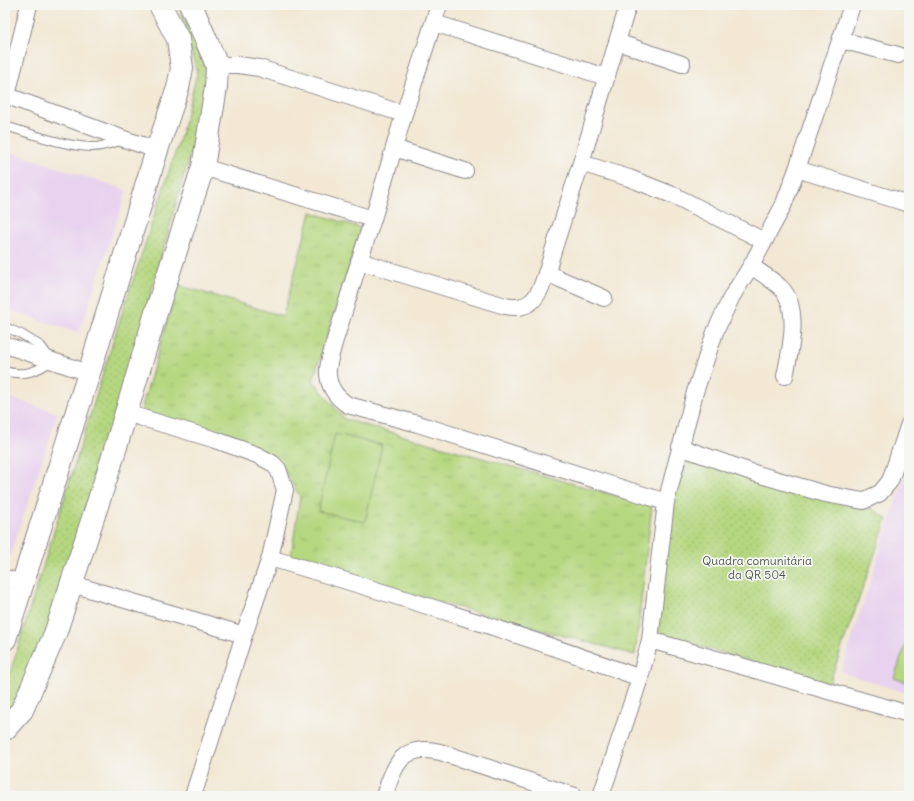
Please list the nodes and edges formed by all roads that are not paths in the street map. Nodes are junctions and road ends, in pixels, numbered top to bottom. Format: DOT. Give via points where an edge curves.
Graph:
graph roads {
  1 [pos="28,5"];
  2 [pos="160,5"];
  3 [pos="439,5"];
  4 [pos="628,5"];
  5 [pos="852,5"];
  6 [pos="198,7"];
  7 [pos="434,23"];
  8 [pos="840,40"];
  9 [pos="617,42"];
  10 [pos="898,55"];
  11 [pos="682,64"];
  12 [pos="217,65"];
  13 [pos="606,76"];
  14 [pos="6,95"];
  15 [pos="404,114"];
  16 [pos="5,126"];
  17 [pos="124,139"];
  18 [pos="394,148"];
  19 [pos="157,150"];
  20 [pos="581,163"];
  21 [pos="203,167"];
  22 [pos="797,169"];
  23 [pos="465,171"];
  24 [pos="909,204"];
  25 [pos="373,219"];
  26 [pos="764,241"];
  27 [pos="359,261"];
  28 [pos="751,266"];
  29 [pos="546,273"];
  30 [pos="604,298"];
  31 [pos="5,327"];
  32 [pos="5,346"];
  33 [pos="52,361"];
  34 [pos="5,371"];
  35 [pos="89,373"];
  36 [pos="785,376"];
  37 [pos="126,413"];
  38 [pos="909,424"];
  39 [pos="680,447"];
  40 [pos="666,502"];
  41 [pos="270,558"];
  42 [pos="14,580"];
  43 [pos="72,584"];
  44 [pos="244,635"];
  45 [pos="5,639"];
  46 [pos="650,640"];
  47 [pos="640,678"];
  48 [pos="909,714"];
  49 [pos="5,730"];
  50 [pos="603,795"];
  51 [pos="193,796"];
  52 [pos="384,796"];
  53 [pos="575,796"];
  1 -- 14 [label="street"];
  2 -- 19 [label="street" via="178,38 182,68 178,88"];
  3 -- 7 [label="street"];
  4 -- 9 [label="street"];
  5 -- 8 [label="street"];
  6 -- 12 [label="street"];
  7 -- 13 [label="street"];
  7 -- 15 [label="street"];
  8 -- 10 [label="street"];
  8 -- 22 [label="street"];
  9 -- 11 [label="street"];
  9 -- 13 [label="street"];
  12 -- 15 [label="street" via="259,68"];
  12 -- 21 [label="street" via="216,87"];
  13 -- 20 [label="street"];
  14 -- 17 [label="street"];
  15 -- 18 [label="street"];
  16 -- 17 [label="lane" via="64,143 93,147 109,145"];
  17 -- 19 [label="street"];
  18 -- 23 [label="street"];
  18 -- 25 [label="street"];
  19 -- 35 [label="street"];
  20 -- 26 [label="street" via="674,196"];
  20 -- 29 [label="street"];
  21 -- 25 [label="street"];
  21 -- 37 [label="street"];
  22 -- 24 [label="street"];
  22 -- 26 [label="street" via="783,206"];
  25 -- 27 [label="street"];
  26 -- 28 [label="street"];
  27 -- 29 [label="street" via="516,308 534,299"];
  27 -- 40 [label="street" via="328,369 334,393 342,401 348,405 418,424"];
  28 -- 36 [label="street" via="782,289 790,302 793,325"];
  28 -- 39 [label="street" via="732,296 715,332"];
  29 -- 30 [label="street"];
  31 -- 33 [label="lane" via="41,346"];
  32 -- 33 [label="street"];
  33 -- 34 [label="lane" via="38,371 25,374"];
  33 -- 35 [label="street"];
  35 -- 42 [label="street"];
  37 -- 41 [label="street" via="257,455 278,469 285,490"];
  37 -- 43 [label="street"];
  38 -- 39 [label="street" via="890,482 880,493 863,501 825,494"];
  39 -- 40 [label="street"];
  40 -- 46 [label="street"];
  41 -- 44 [label="street"];
  41 -- 47 [label="street" via="436,608"];
  42 -- 45 [label="street"];
  43 -- 44 [label="street"];
  43 -- 49 [label="street" via="55,634 22,710"];
  44 -- 51 [label="street"];
  46 -- 47 [label="street"];
  46 -- 48 [label="street"];
  47 -- 50 [label="street"];
  52 -- 53 [label="street" via="398,762 418,749 440,752"];
}
